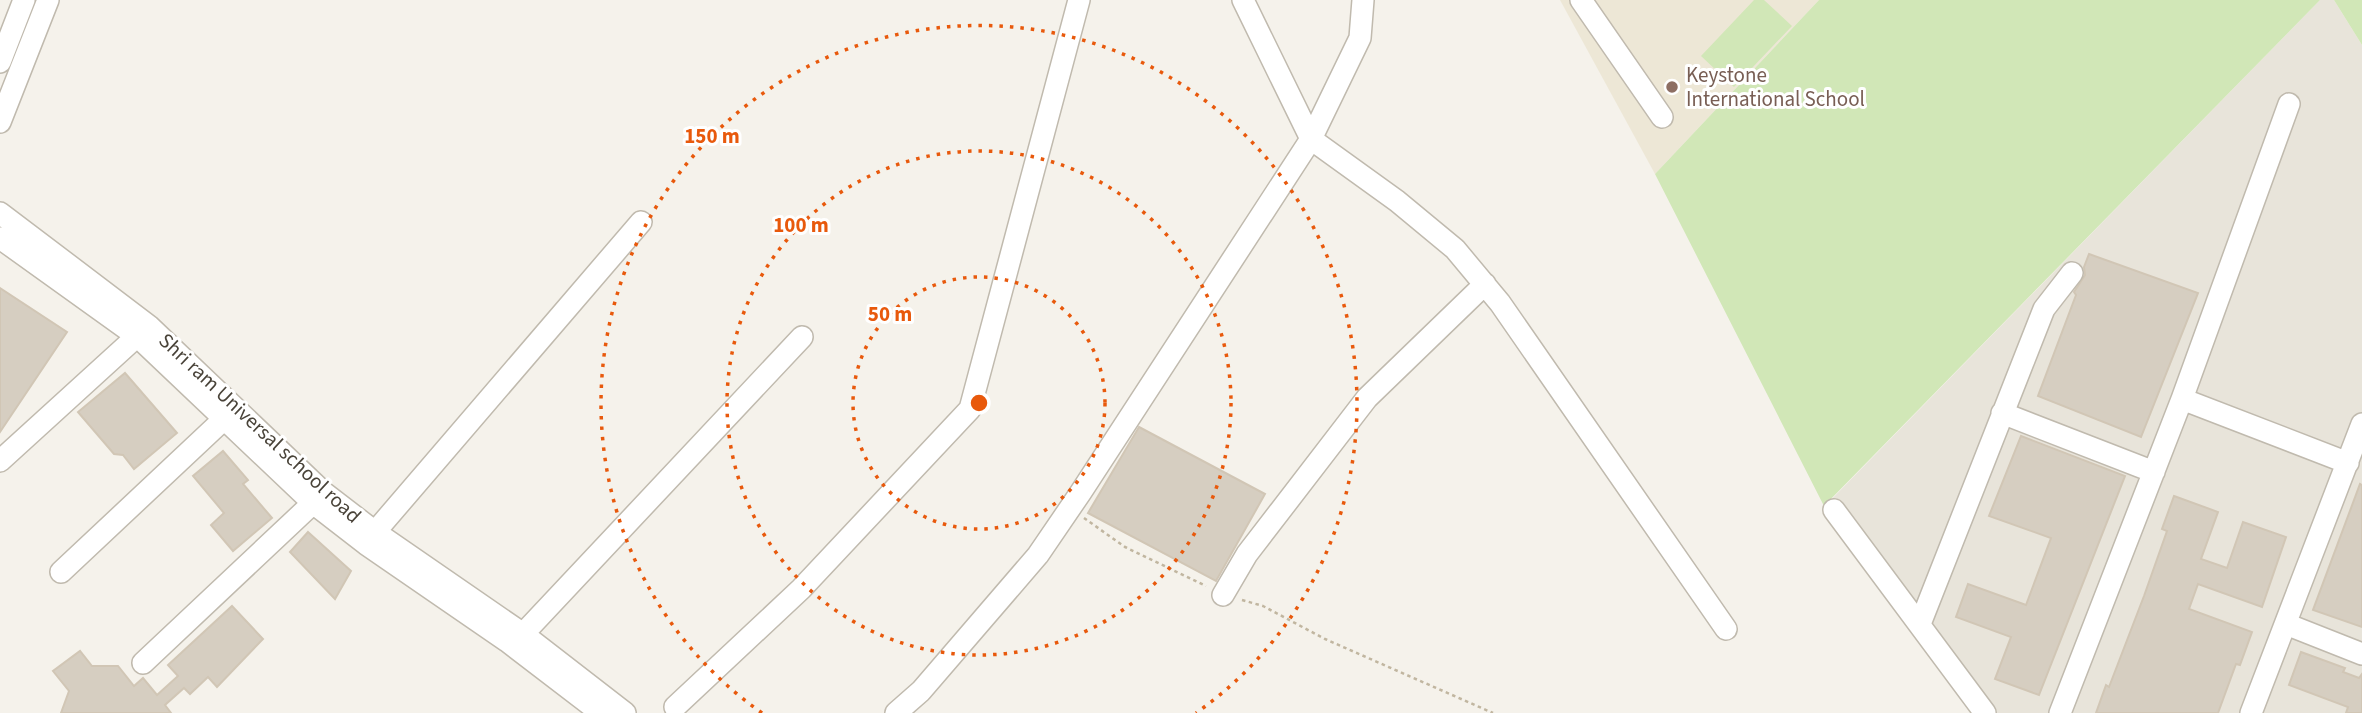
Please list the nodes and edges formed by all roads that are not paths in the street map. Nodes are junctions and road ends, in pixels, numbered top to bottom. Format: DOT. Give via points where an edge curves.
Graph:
graph roads {
  1 [pos="24,0"];
  2 [pos="48,0"];
  3 [pos="1079,0"];
  4 [pos="1243,0"];
  5 [pos="1363,0"];
  6 [pos="1581,0"];
  7 [pos="0,62"];
  8 [pos="2289,104"];
  9 [pos="1662,117"];
  10 [pos="0,122"];
  11 [pos="1311,139"];
  12 [pos="0,213"];
  13 [pos="641,222"];
  14 [pos="0,238"];
  15 [pos="2072,273"];
  16 [pos="1485,284"];
  17 [pos="144,331"];
  18 [pos="802,337"];
  19 [pos="2182,398"];
  20 [pos="2003,413"];
  21 [pos="224,419"];
  22 [pos="2362,424"];
  23 [pos="0,461"];
  24 [pos="2348,463"];
  25 [pos="2154,472"];
  26 [pos="313,503"];
  27 [pos="1834,510"];
  28 [pos="374,532"];
  29 [pos="61,572"];
  30 [pos="1223,595"];
  31 [pos="1920,624"];
  32 [pos="2286,624"];
  33 [pos="1726,629"];
  34 [pos="523,635"];
  35 [pos="2362,654"];
  36 [pos="143,663"];
  37 [pos="675,707"];
  38 [pos="601,713"];
  39 [pos="625,713"];
  40 [pos="896,713"];
  41 [pos="1985,713"];
  42 [pos="2060,713"];
  43 [pos="2251,713"];
  1 -- 7 [label="street"];
  2 -- 10 [label="street"];
  3 -- 37 [label="street" via="970,409 801,589"];
  4 -- 11 [label="street"];
  5 -- 11 [label="street" via="1360,38"];
  6 -- 9 [label="street"];
  8 -- 19 [label="street"];
  11 -- 16 [label="street" via="1445,241"];
  11 -- 40 [label="street" via="1038,555 921,691"];
  12 -- 17 [label="street, Shri ram Universal school road"];
  13 -- 28 [label="street"];
  14 -- 17 [label="street, Shri ram Universal school road"];
  15 -- 20 [label="street" via="2044,309"];
  16 -- 30 [label="street" via="1367,398 1247,554"];
  16 -- 33 [label="street"];
  17 -- 21 [label="street, Shri ram Universal school road"];
  17 -- 23 [label="street"];
  17 -- 28 [label="street, Shri ram Universal school road"];
  18 -- 34 [label="street"];
  19 -- 24 [label="street"];
  19 -- 25 [label="street"];
  20 -- 25 [label="street"];
  20 -- 31 [label="street"];
  21 -- 26 [label="street, Shri ram Universal school road"];
  21 -- 29 [label="street"];
  22 -- 24 [label="street"];
  24 -- 32 [label="street"];
  25 -- 42 [label="street"];
  26 -- 36 [label="street"];
  26 -- 38 [label="street, Shri ram Universal school road"];
  27 -- 31 [label="street"];
  28 -- 34 [label="street, Shri ram Universal school road"];
  31 -- 41 [label="street"];
  32 -- 35 [label="street"];
  32 -- 43 [label="street"];
  34 -- 39 [label="street, Shri ram Universal school road"];
}
